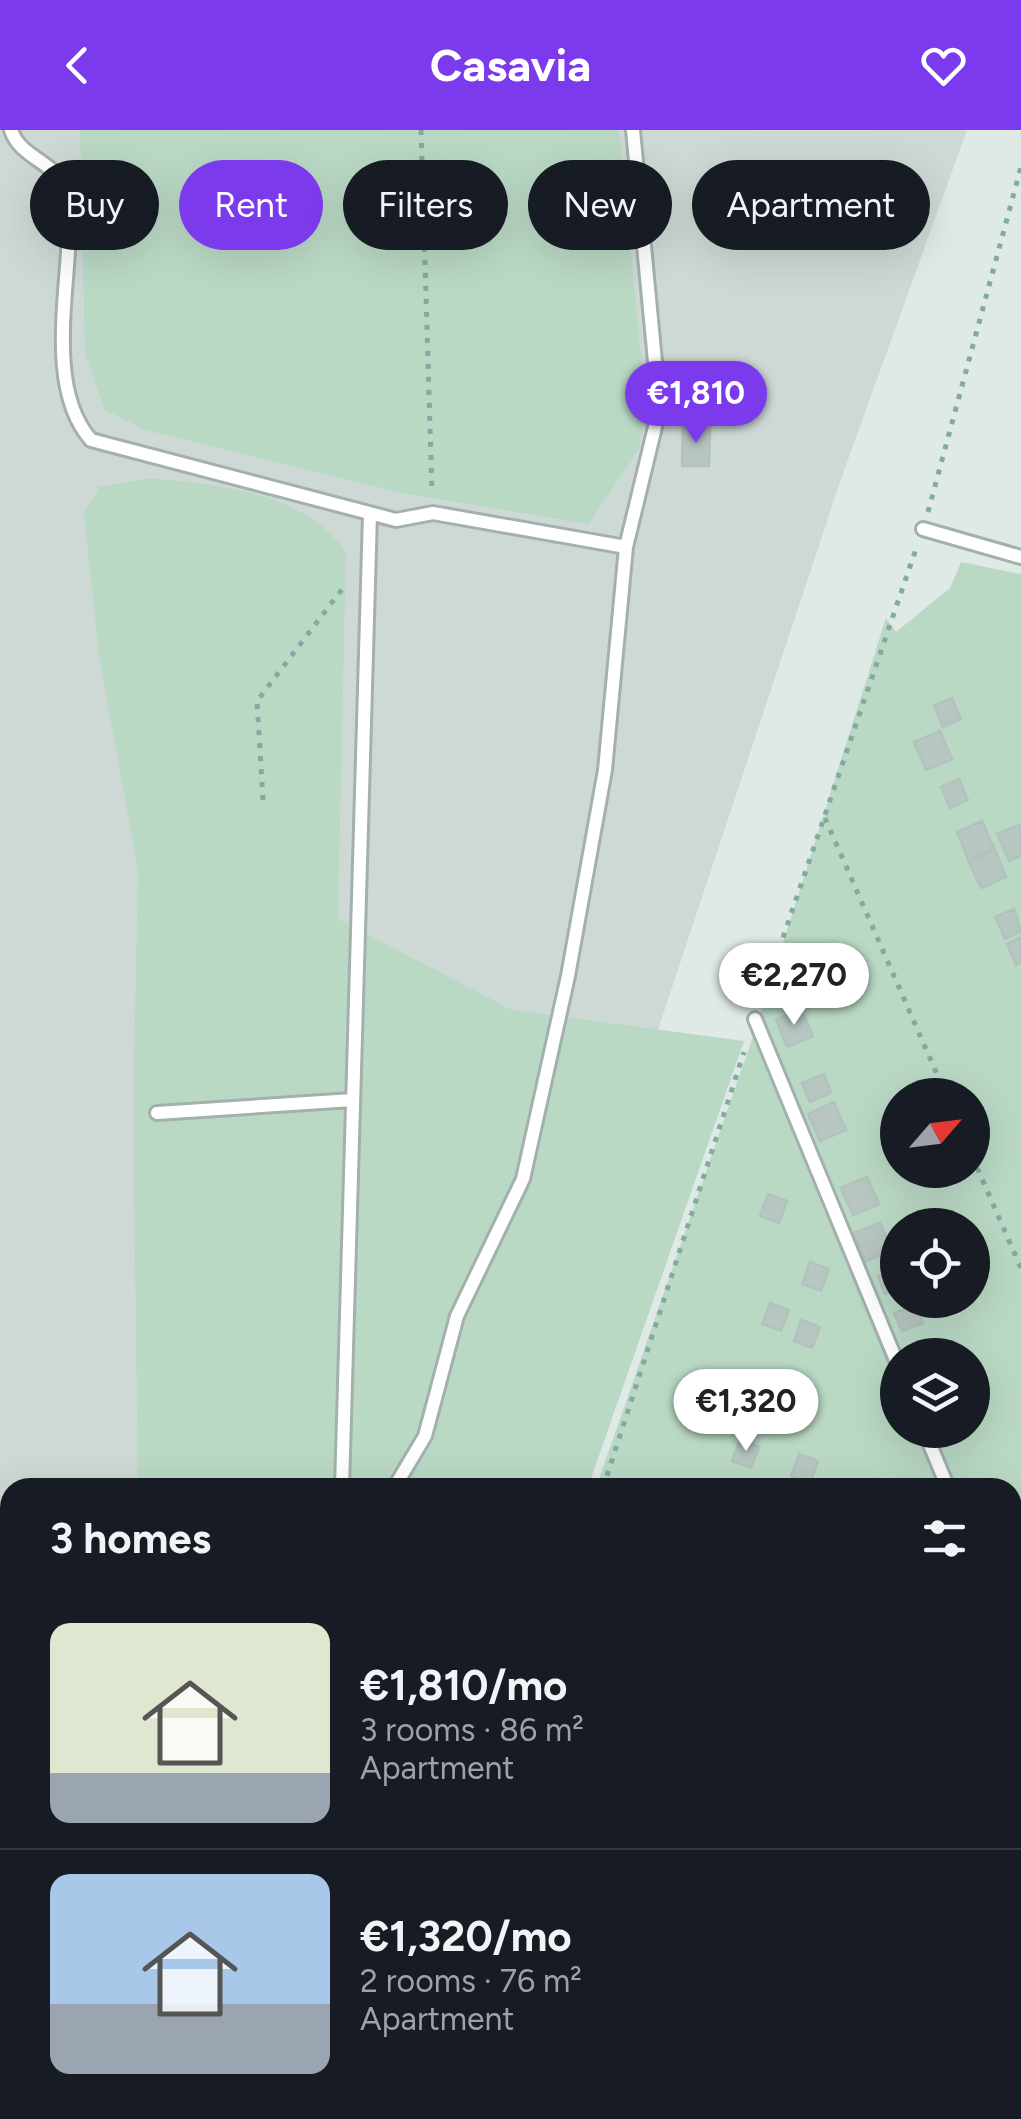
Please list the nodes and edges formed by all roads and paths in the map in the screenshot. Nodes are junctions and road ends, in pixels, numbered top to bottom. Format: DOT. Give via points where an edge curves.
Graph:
graph roads {
  1 [pos="11,130"];
  2 [pos="421,130"];
  3 [pos="633,130"];
  4 [pos="1021,167"];
  5 [pos="432,513"];
  6 [pos="370,514"];
  7 [pos="923,529"];
  8 [pos="626,548"];
  9 [pos="368,554"];
  10 [pos="1021,556"];
  11 [pos="263,800"];
  12 [pos="825,818"];
  13 [pos="755,1020"];
  14 [pos="939,1078"];
  15 [pos="352,1100"];
  16 [pos="158,1112"];
  17 [pos="986,1188"];
  18 [pos="1021,1268"];
  19 [pos="886,1338"];
  20 [pos="931,1448"];
  21 [pos="342,1478"];
  22 [pos="400,1478"];
  23 [pos="944,1478"];
  1 -- 6 [label="lane" via="22,148 63,178 69,195 63,366 70,407 91,440"];
  2 -- 5 [label="path"];
  3 -- 8 [label="lane" via="658,393"];
  4 -- 7 [label="path"];
  5 -- 6 [label="lane" via="396,520"];
  5 -- 8 [label="lane"];
  6 -- 9 [label="lane"];
  7 -- 10 [label="lane"];
  8 -- 22 [label="lane" via="604,770 523,1179 457,1316 425,1436"];
  9 -- 11 [label="path" via="257,701"];
  9 -- 15 [label="lane"];
  12 -- 14 [label="path"];
  13 -- 19 [label="lane"];
  15 -- 16 [label="lane"];
  15 -- 21 [label="lane"];
  17 -- 18 [label="path"];
  20 -- 23 [label="lane"];
}
